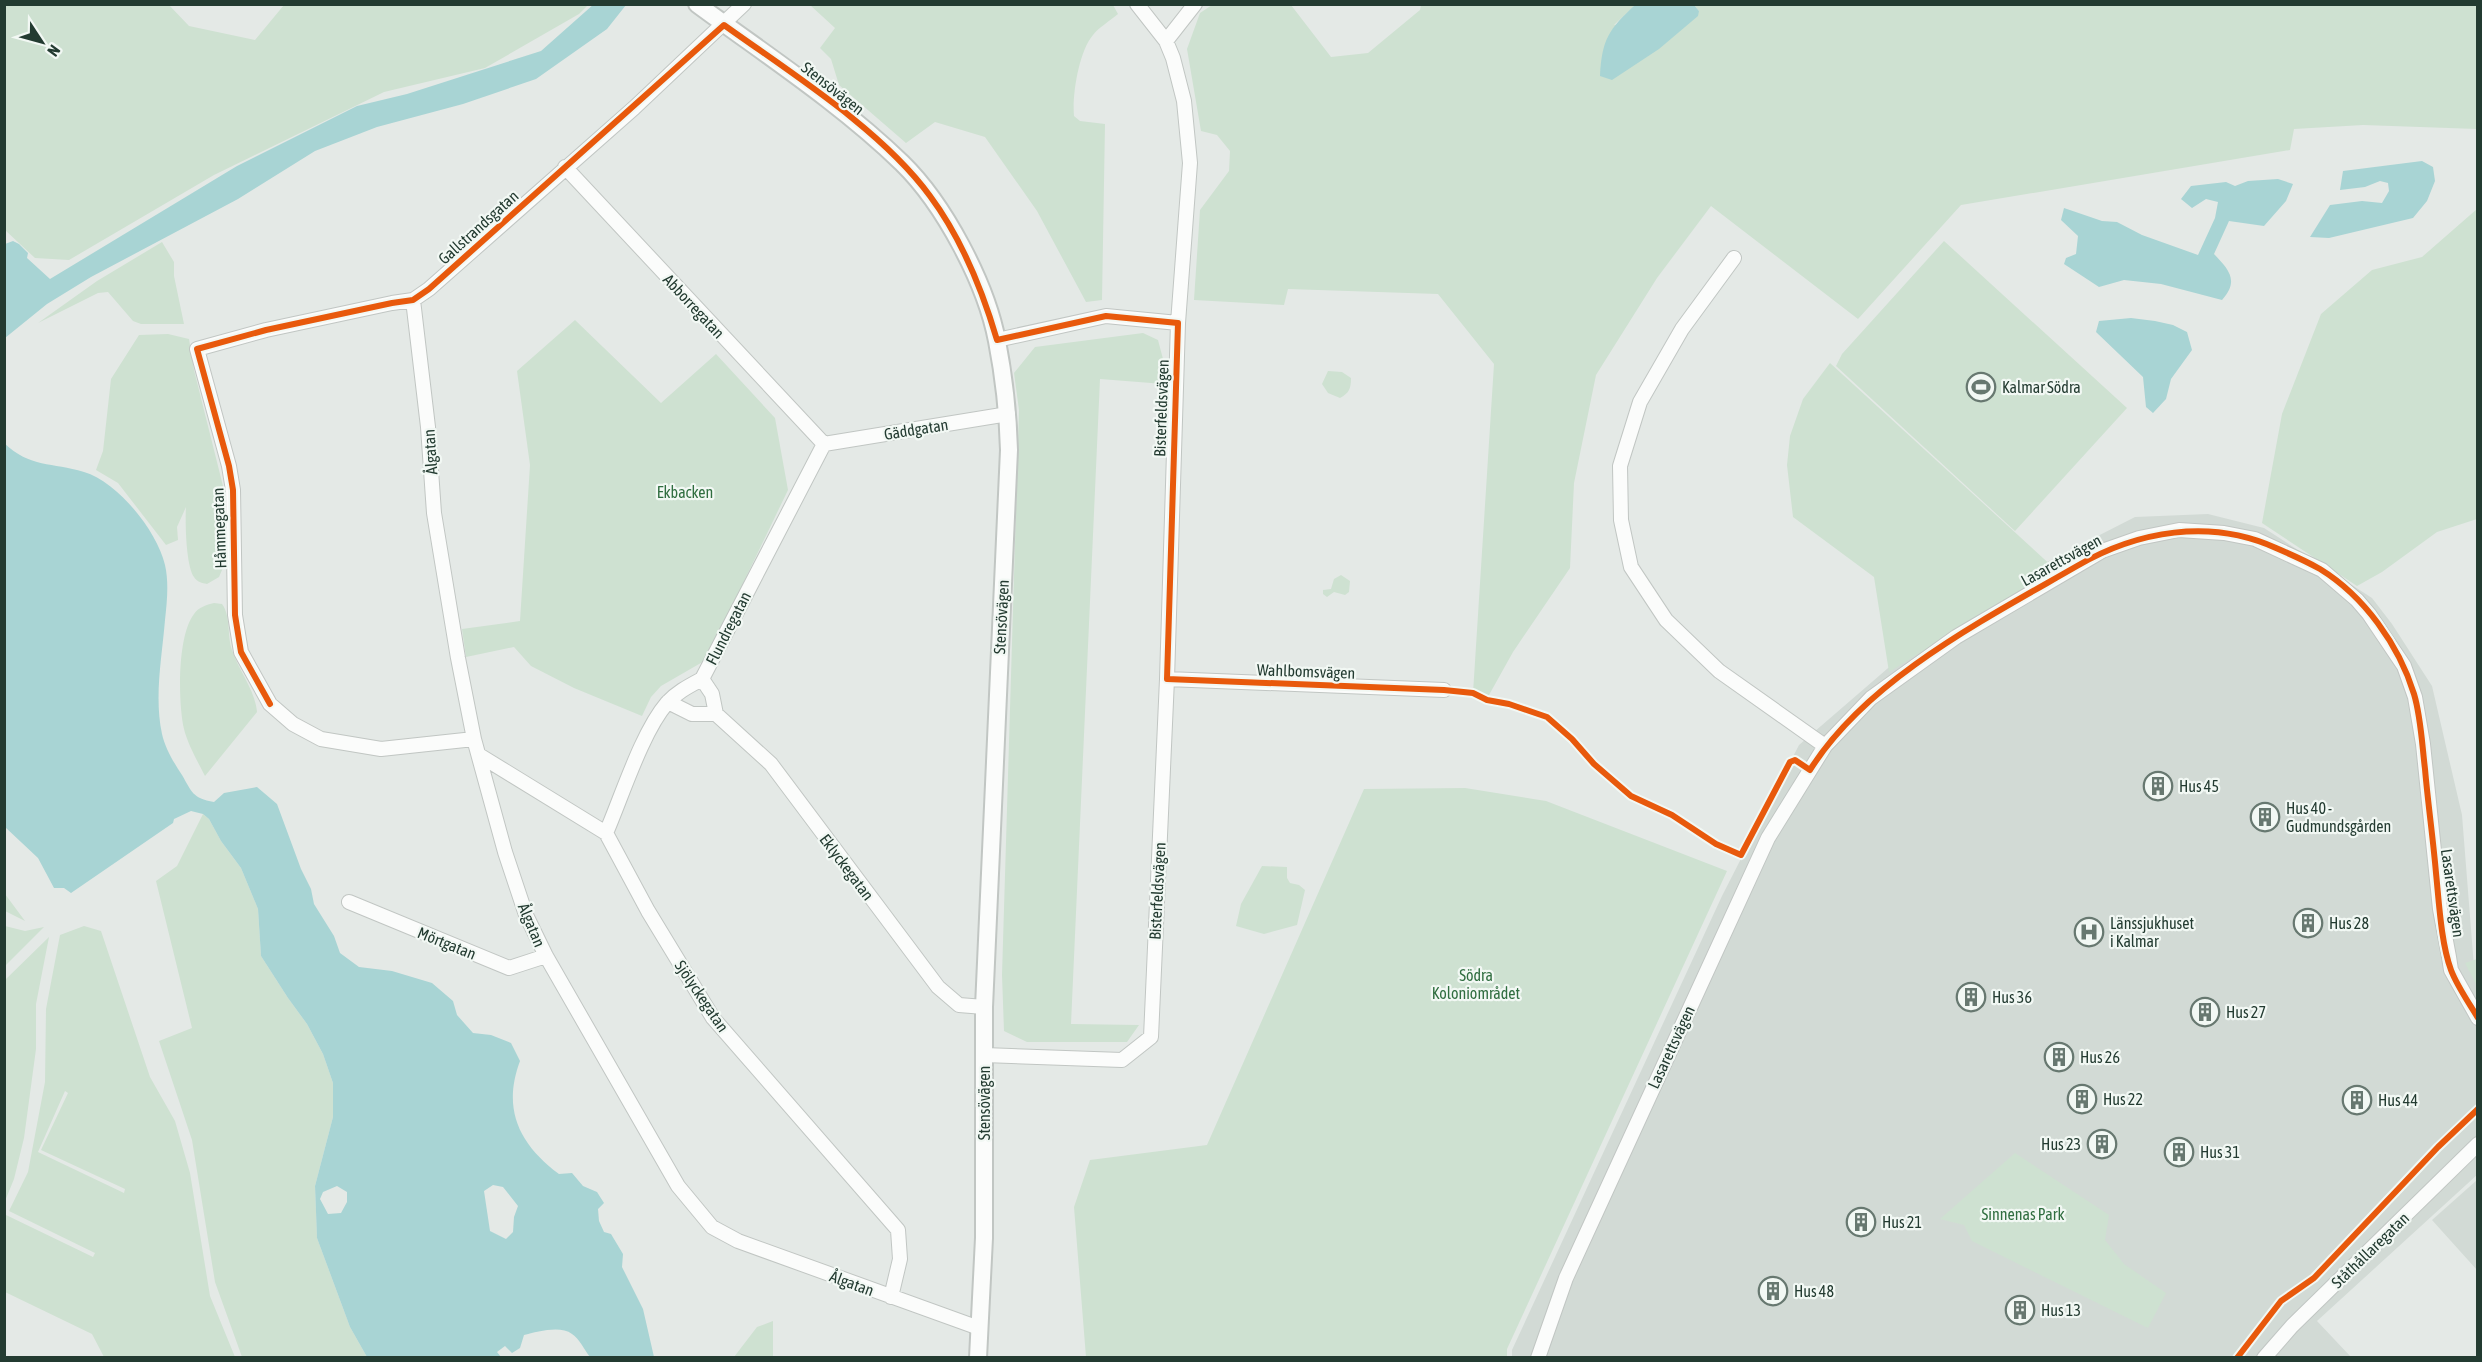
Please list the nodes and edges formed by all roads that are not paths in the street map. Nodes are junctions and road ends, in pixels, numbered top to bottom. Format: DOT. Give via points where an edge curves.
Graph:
graph roads {
  1 [pos="697,4"];
  2 [pos="744,4"];
  3 [pos="1137,4"];
  4 [pos="1195,4"];
  5 [pos="724,25"];
  6 [pos="1166,41"];
  7 [pos="565,168"];
  8 [pos="1734,258"];
  9 [pos="413,300"];
  10 [pos="1178,323"];
  11 [pos="997,340"];
  12 [pos="197,348"];
  13 [pos="1008,414"];
  14 [pos="824,444"];
  15 [pos="702,679"];
  16 [pos="1167,679"];
  17 [pos="1444,690"];
  18 [pos="668,702"];
  19 [pos="716,714"];
  20 [pos="474,739"];
  21 [pos="1825,746"];
  22 [pos="480,755"];
  23 [pos="606,833"];
  24 [pos="349,902"];
  25 [pos="546,957"];
  26 [pos="984,1007"];
  27 [pos="2478,1018"];
  28 [pos="984,1055"];
  29 [pos="2478,1144"];
  30 [pos="891,1297"];
  31 [pos="979,1328"];
  32 [pos="978,1358"];
  33 [pos="1538,1358"];
  34 [pos="2264,1358"];
  1 -- 5 [label="street, Stensövägen"];
  2 -- 5 [label="street, Gallstrandsgatan"];
  3 -- 6 [label="street, Bisterfeldsvägen"];
  4 -- 6 [label="street"];
  5 -- 7 [label="street, Gallstrandsgatan"];
  5 -- 11 [label="street, Stensövägen" via="854,121 903,164 953,231 973,271"];
  6 -- 10 [label="street, Bisterfeldsvägen" via="1184,101 1190,163"];
  7 -- 9 [label="street, Gallstrandsgatan"];
  7 -- 14 [label="street, Abborregatan"];
  8 -- 21 [label="street" via="1682,329 1640,402 1620,466 1621,520 1631,567 1666,620 1719,671"];
  9 -- 12 [label="street, Gallstrandsgatan"];
  9 -- 20 [label="street, Ålgatan" via="434,513"];
  10 -- 11 [label="street" via="1106,316"];
  10 -- 16 [label="street, Bisterfeldsvägen"];
  11 -- 13 [label="street, Stensövägen"];
  12 -- 20 [label="street, Håmmegatan" via="233,490 235,615 241,651 270,704 293,724 321,739 381,749"];
  13 -- 14 [label="street, Gäddgatan"];
  13 -- 26 [label="street, Stensövägen"];
  14 -- 15 [label="street, Flundregatan"];
  15 -- 18 [label="street, Flundregatan"];
  15 -- 19 [label="street, Eklyckegatan" via="712,694"];
  16 -- 17 [label="street, Wahlbomsvägen"];
  16 -- 28 [label="street, Bisterfeldsvägen" via="1152,1037 1122,1060"];
  18 -- 19 [label="street" via="692,714"];
  18 -- 23 [label="street, Flundregatan" via="653,722"];
  19 -- 26 [label="street, Eklyckegatan" via="771,764 938,987 959,1005"];
  20 -- 22 [label="street, Ålgatan"];
  21 -- 27 [label="street, Lasarettsvägen" via="1871,698 1937,651 2102,551 2179,530 2224,532 2269,545 2322,570 2357,600 2385,634 2404,666 2415,697 2423,744 2440,909 2451,970"];
  21 -- 33 [label="street, Lasarettsvägen" via="1764,847 1566,1278"];
  22 -- 23 [label="street, Sjölyckegatan"];
  22 -- 25 [label="street, Ålgatan" via="508,862"];
  23 -- 30 [label="street, Sjölyckegatan" via="713,1018 898,1230 900,1259"];
  24 -- 25 [label="street, Mörtgatan" via="509,968"];
  25 -- 30 [label="street, Ålgatan" via="678,1186 712,1227 738,1241"];
  26 -- 28 [label="street, Stensövägen"];
  28 -- 31 [label="street, Stensövägen" via="984,1238"];
  29 -- 34 [label="street, Ståthållaregatan"];
  30 -- 31 [label="street, Ålgatan"];
  31 -- 32 [label="street, Stensövägen"];
}
